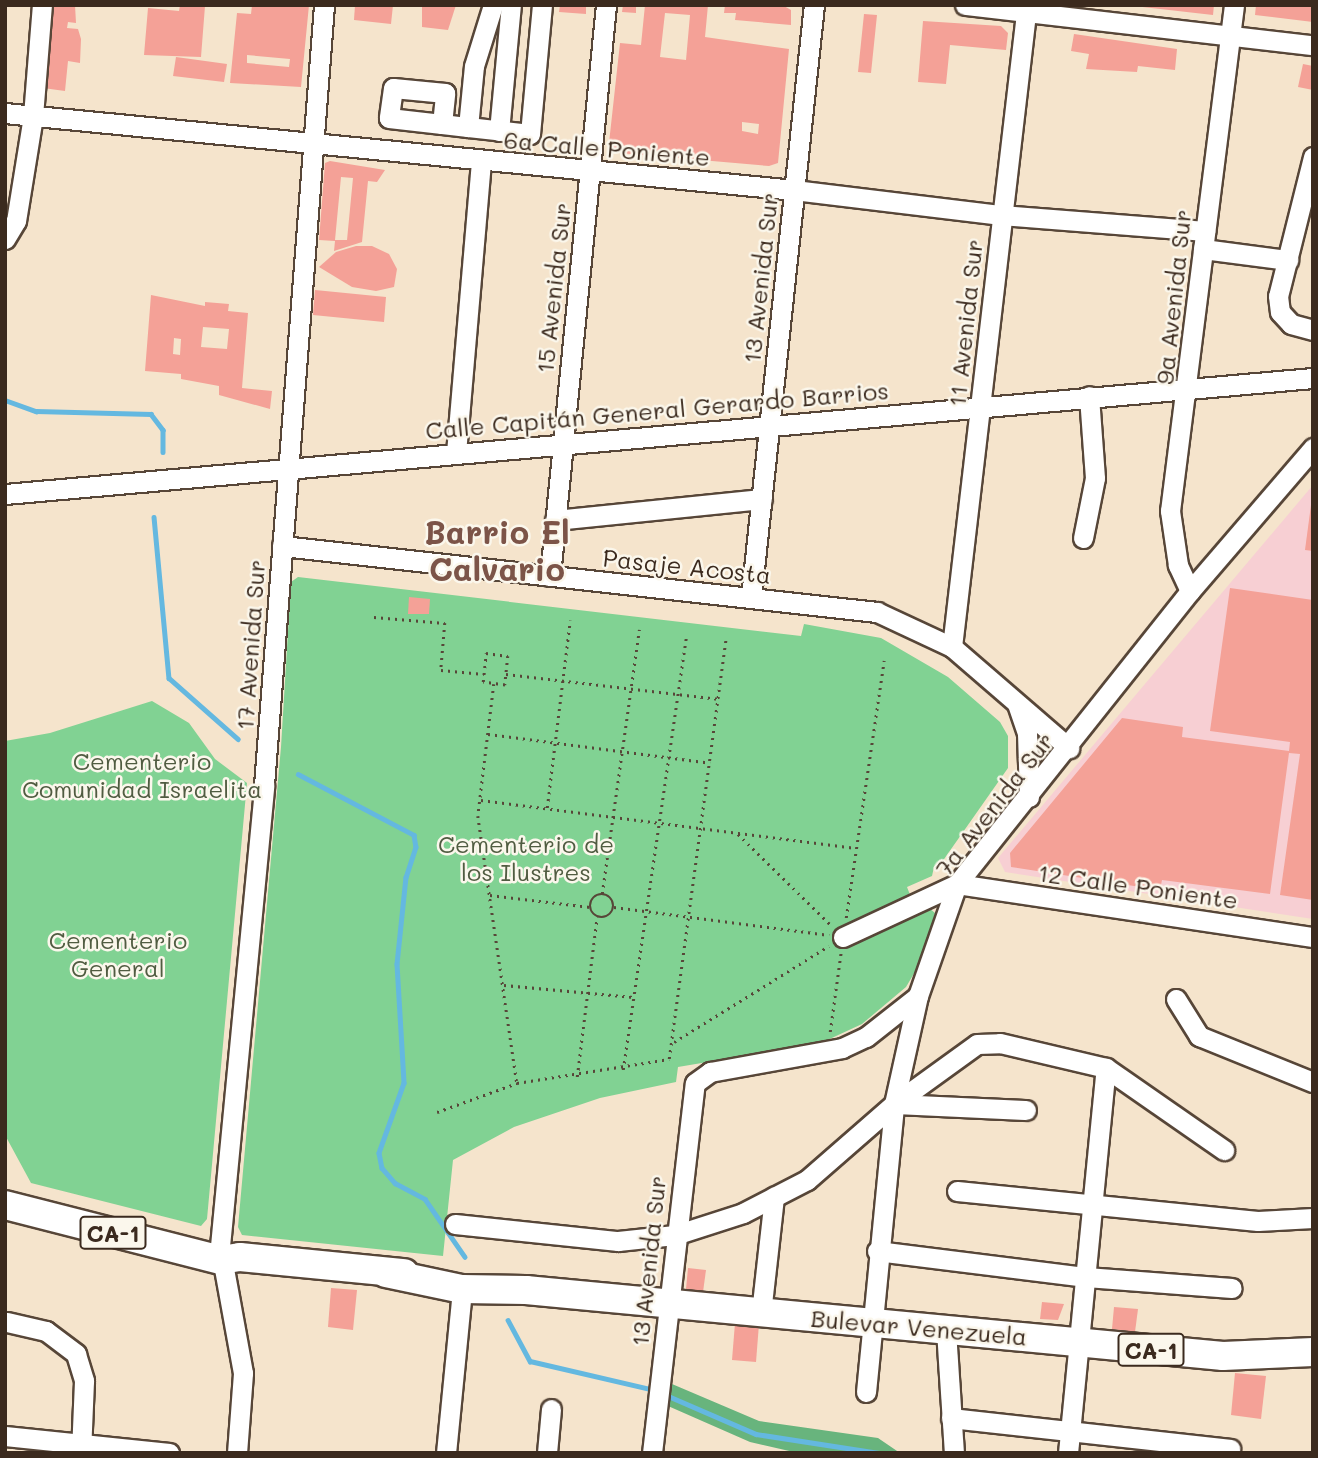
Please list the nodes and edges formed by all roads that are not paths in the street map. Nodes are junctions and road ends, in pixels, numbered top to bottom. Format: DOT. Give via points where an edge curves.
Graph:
graph roads {
  1 [pos="42,5"];
  2 [pos="324,5"];
  3 [pos="494,5"];
  4 [pos="511,5"];
  5 [pos="542,5"];
  6 [pos="606,5"];
  7 [pos="814,5"];
  8 [pos="965,5"];
  9 [pos="1234,5"];
  10 [pos="1027,8"];
  11 [pos="1230,35"];
  12 [pos="1313,46"];
  13 [pos="5,113"];
  14 [pos="33,116"];
  15 [pos="442,124"];
  16 [pos="468,127"];
  17 [pos="499,131"];
  18 [pos="313,143"];
  19 [pos="1313,157"];
  20 [pos="481,161"];
  21 [pos="589,172"];
  22 [pos="794,190"];
  23 [pos="1001,215"];
  24 [pos="5,239"];
  25 [pos="1204,240"];
  26 [pos="1287,260"];
  27 [pos="1313,330"];
  28 [pos="1313,378"];
  29 [pos="1188,388"];
  30 [pos="1089,396"];
  31 [pos="981,406"];
  32 [pos="769,426"];
  33 [pos="562,446"];
  34 [pos="1313,448"];
  35 [pos="456,453"];
  36 [pos="289,465"];
  37 [pos="5,494"];
  38 [pos="762,499"];
  39 [pos="555,520"];
  40 [pos="1083,538"];
  41 [pos="282,546"];
  42 [pos="550,576"];
  43 [pos="1190,591"];
  44 [pos="751,597"];
  45 [pos="952,647"];
  46 [pos="1017,703"];
  47 [pos="1069,748"];
  48 [pos="1029,797"];
  49 [pos="957,884"];
  50 [pos="843,937"];
  51 [pos="1313,937"];
  52 [pos="918,996"];
  53 [pos="1176,999"];
  54 [pos="1106,1068"];
  55 [pos="1313,1082"];
  56 [pos="894,1104"];
  57 [pos="1026,1110"];
  58 [pos="1224,1150"];
  59 [pos="957,1191"];
  60 [pos="5,1192"];
  61 [pos="774,1197"];
  62 [pos="5,1205"];
  63 [pos="1093,1205"];
  64 [pos="1313,1218"];
  65 [pos="455,1224"];
  66 [pos="675,1235"];
  67 [pos="877,1251"];
  68 [pos="227,1255"];
  69 [pos="386,1273"];
  70 [pos="1086,1277"];
  71 [pos="1232,1288"];
  72 [pos="462,1289"];
  73 [pos="526,1290"];
  74 [pos="667,1303"];
  75 [pos="761,1312"];
  76 [pos="7,1322"];
  77 [pos="871,1323"];
  78 [pos="947,1330"];
  79 [pos="1079,1343"];
  80 [pos="1313,1352"];
  81 [pos="866,1392"];
  82 [pos="551,1409"];
  83 [pos="951,1418"];
  84 [pos="5,1436"];
  85 [pos="1069,1443"];
  86 [pos="81,1448"];
  87 [pos="1230,1449"];
  88 [pos="169,1453"];
  89 [pos="237,1453"];
  90 [pos="446,1453"];
  91 [pos="547,1453"];
  92 [pos="652,1453"];
  93 [pos="954,1453"];
  1 -- 14 [label="street"];
  2 -- 18 [label="street, 17 Avenida Sur"];
  3 -- 16 [label="street" via="474,66"];
  4 -- 17 [label="street"];
  5 -- 17 [label="street" via="530,134"];
  6 -- 21 [label="street, 15 Avenida Sur"];
  7 -- 22 [label="street, 13 Avenida Sur"];
  8 -- 10 [label="street"];
  9 -- 11 [label="street, 9a Avenida Sur"];
  10 -- 11 [label="street"];
  10 -- 23 [label="street, 11 Avenida Sur"];
  11 -- 12 [label="street"];
  11 -- 25 [label="street, 9a Avenida Sur"];
  13 -- 14 [label="street, 6a Calle Poniente"];
  14 -- 18 [label="street, 6a Calle Poniente"];
  14 -- 24 [label="street" via="16,221"];
  15 -- 16 [label="street"];
  16 -- 17 [label="street"];
  18 -- 20 [label="street, 6a Calle Poniente"];
  18 -- 36 [label="street, 17 Avenida Sur"];
  19 -- 26 [label="street"];
  20 -- 21 [label="street, 6a Calle Poniente"];
  20 -- 35 [label="street"];
  21 -- 22 [label="street, 6a Calle Poniente"];
  21 -- 33 [label="street, 15 Avenida Sur"];
  22 -- 23 [label="street, 6a Calle Poniente"];
  22 -- 32 [label="street, 13 Avenida Sur"];
  23 -- 25 [label="street, 6a Calle Poniente"];
  23 -- 31 [label="street, 11 Avenida Sur"];
  25 -- 26 [label="street, 6a Calle Poniente"];
  25 -- 29 [label="street, 9a Avenida Sur"];
  26 -- 27 [label="street" via="1278,296 1280,312 1291,324"];
  28 -- 29 [label="street, Calle Capitán General Gerardo Barrios"];
  29 -- 30 [label="street, Calle Capitán General Gerardo Barrios"];
  29 -- 43 [label="street, 9a Avenida Sur" via="1170,511 1178,565"];
  30 -- 31 [label="street, Calle Capitán General Gerardo Barrios"];
  30 -- 40 [label="street" via="1095,478"];
  31 -- 32 [label="street, Calle Capitán General Gerardo Barrios"];
  31 -- 45 [label="street, 11 Avenida Sur"];
  32 -- 33 [label="street, Calle Capitán General Gerardo Barrios"];
  32 -- 38 [label="street, 13 Avenida Sur"];
  33 -- 35 [label="street, Calle Capitán General Gerardo Barrios"];
  33 -- 39 [label="street, 15 Avenida Sur"];
  34 -- 43 [label="street, 7a Avenida Sur"];
  35 -- 36 [label="street, Calle Capitán General Gerardo Barrios"];
  36 -- 37 [label="street, Calle Capitán General Gerardo Barrios"];
  36 -- 41 [label="street, 17 Avenida Sur"];
  38 -- 39 [label="street"];
  38 -- 44 [label="street, 13 Avenida Sur"];
  39 -- 42 [label="street, 15 Avenida Sur"];
  41 -- 42 [label="street, Pasaje Acosta"];
  41 -- 68 [label="street, 17 Avenida Sur"];
  42 -- 44 [label="street, Pasaje Acosta"];
  43 -- 47 [label="street, 7a Avenida Sur"];
  44 -- 45 [label="street, Pasaje Acosta" via="877,612"];
  45 -- 46 [label="street, Pasaje Acosta"];
  46 -- 47 [label="street, Pasaje Acosta"];
  46 -- 48 [label="street" via="1027,733"];
  47 -- 48 [label="street, 7a Avenida Sur"];
  48 -- 49 [label="street, 7a Avenida Sur"];
  49 -- 50 [label="street"];
  49 -- 51 [label="street, 12 Calle Poniente"];
  49 -- 52 [label="street, 7a Avenida Sur"];
  52 -- 56 [label="street, 7a Avenida Sur"];
  52 -- 66 [label="street, 13 Avenida Sur" via="875,1031 842,1048 699,1078 692,1094"];
  53 -- 55 [label="street" via="1199,1036"];
  54 -- 56 [label="street" via="1000,1043 977,1044"];
  54 -- 58 [label="street"];
  54 -- 63 [label="street"];
  56 -- 57 [label="street"];
  56 -- 61 [label="street" via="807,1180"];
  56 -- 67 [label="street, 7a Avenida Sur"];
  59 -- 63 [label="street"];
  60 -- 68 [label="highway, Bulevar Venezuela / CA-1"];
  61 -- 66 [label="street" via="743,1213"];
  61 -- 75 [label="street"];
  62 -- 68 [label="highway, Bulevar Venezuela / CA-1"];
  63 -- 64 [label="street" via="1287,1223"];
  63 -- 70 [label="street"];
  65 -- 66 [label="street" via="618,1241"];
  66 -- 74 [label="street, 13 Avenida Sur"];
  67 -- 70 [label="street"];
  67 -- 77 [label="street, 7a Avenida Sur"];
  68 -- 69 [label="highway, Bulevar Venezuela / CA-1"];
  68 -- 89 [label="street, 17 Avenida Sur" via="243,1373"];
  69 -- 72 [label="highway, Bulevar Venezuela / CA-1"];
  69 -- 73 [label="highway, Bulevar Venezuela / CA-1" via="499,1281"];
  70 -- 71 [label="street"];
  70 -- 79 [label="street"];
  72 -- 73 [label="highway, Bulevar Venezuela / CA-1"];
  72 -- 90 [label="street"];
  73 -- 74 [label="highway, Bulevar Venezuela / CA-1"];
  74 -- 75 [label="highway, Bulevar Venezuela / CA-1"];
  74 -- 92 [label="street, 13 Avenida Sur"];
  75 -- 77 [label="highway, Bulevar Venezuela / CA-1"];
  76 -- 86 [label="street" via="46,1331 76,1354 84,1381"];
  77 -- 78 [label="highway, Bulevar Venezuela / CA-1"];
  77 -- 81 [label="street, 7a Avenida Sur"];
  78 -- 79 [label="highway, Bulevar Venezuela / CA-1"];
  78 -- 83 [label="street"];
  79 -- 80 [label="highway, Bulevar Venezuela / CA-1" via="1223,1356"];
  79 -- 85 [label="street"];
  82 -- 91 [label="street"];
  83 -- 85 [label="street"];
  83 -- 93 [label="street"];
  84 -- 86 [label="street"];
  85 -- 87 [label="street"];
  86 -- 88 [label="street"];
}
